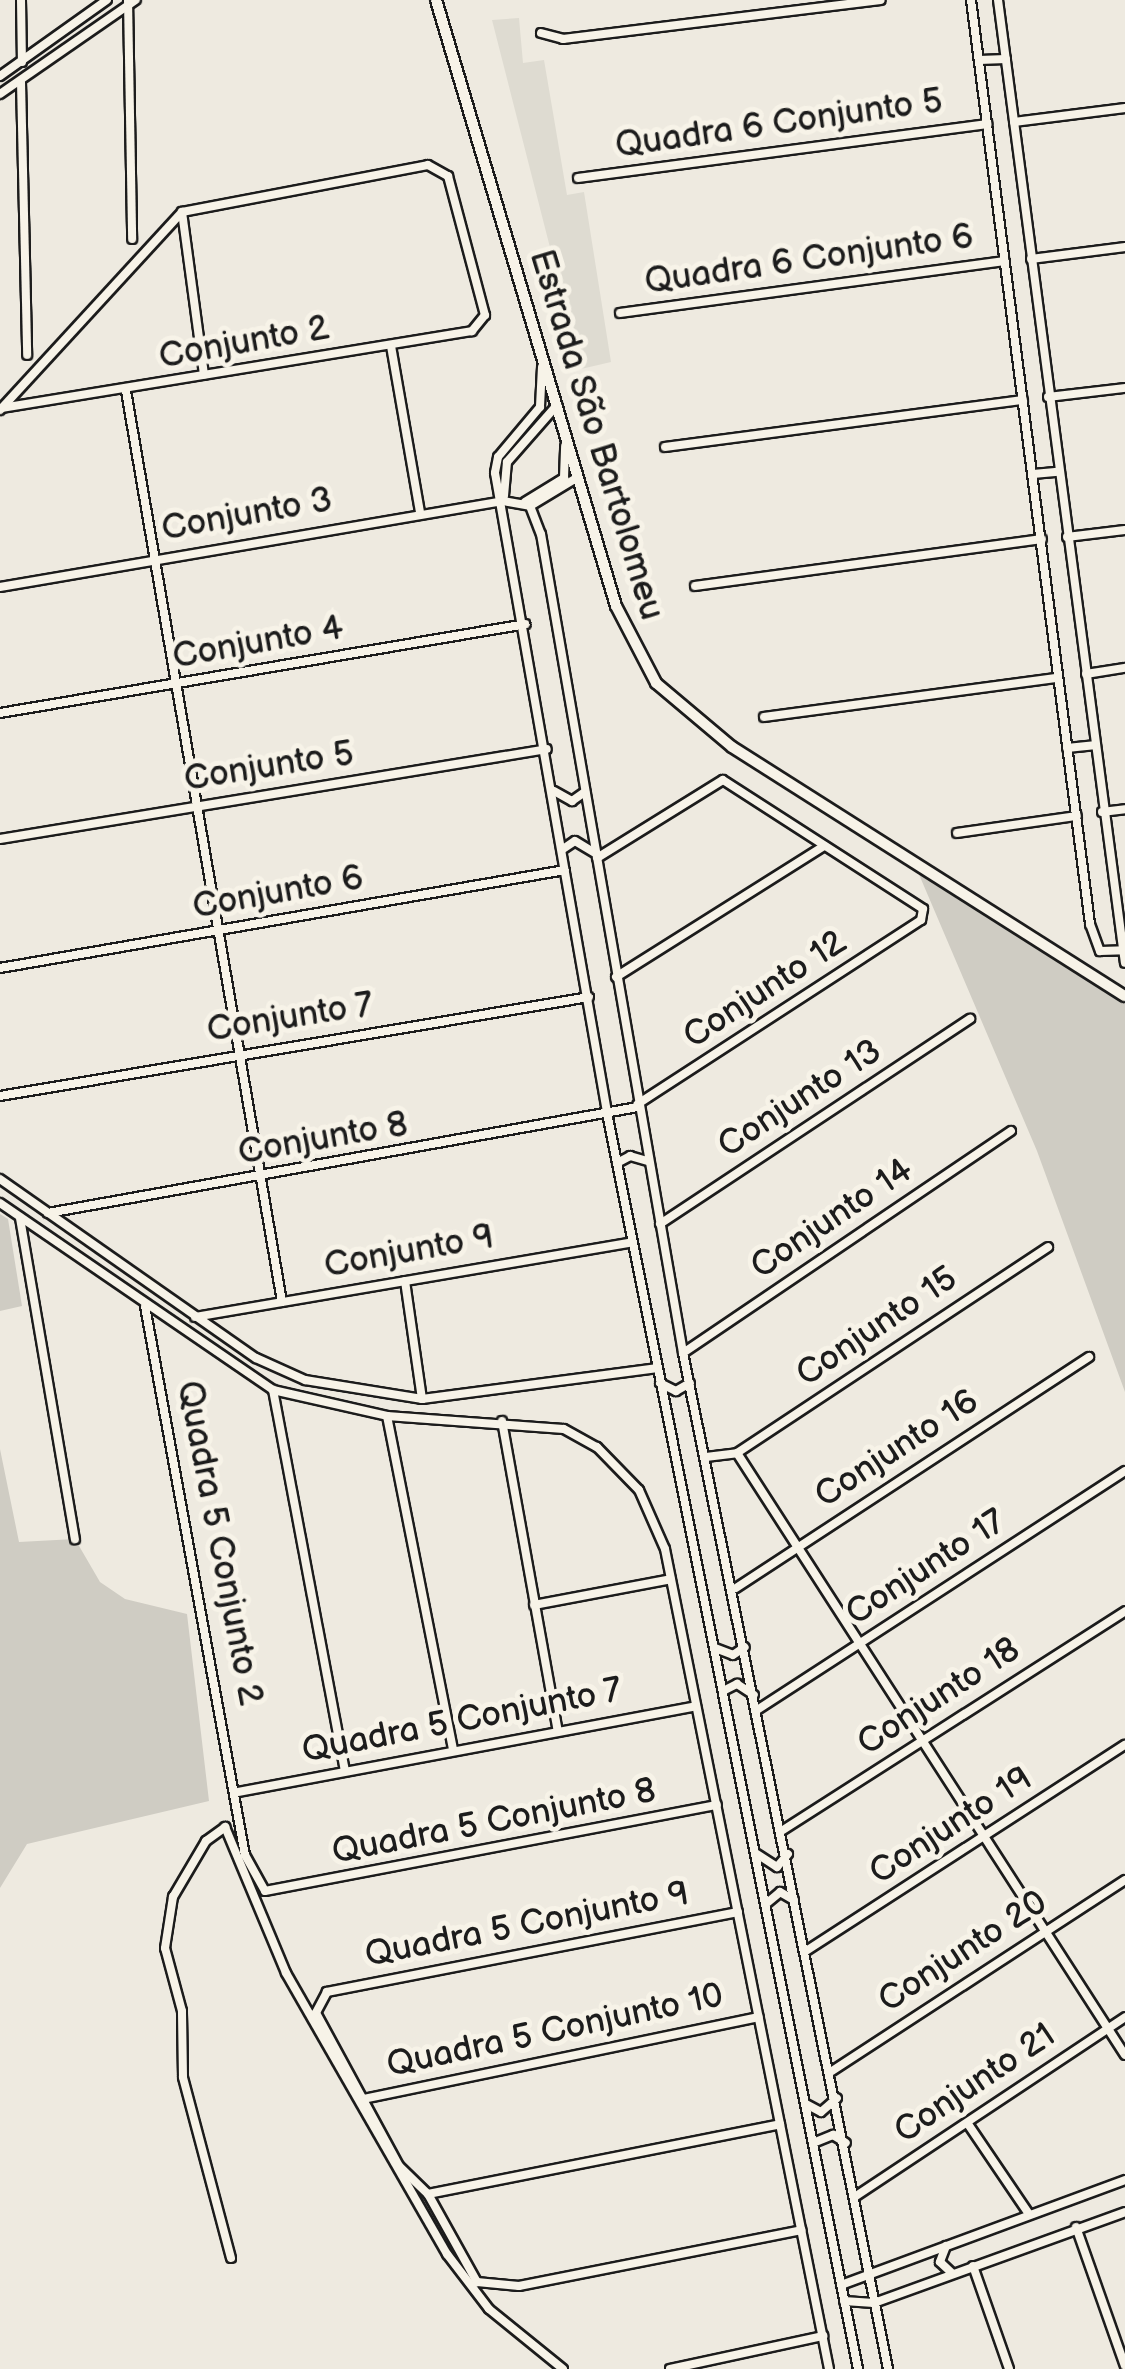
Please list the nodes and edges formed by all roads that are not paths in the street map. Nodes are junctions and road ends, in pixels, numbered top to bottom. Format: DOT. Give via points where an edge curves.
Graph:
graph roads {
  1 [pos="21,0"];
  2 [pos="108,0"];
  3 [pos="436,0"];
  4 [pos="881,0"];
  5 [pos="971,0"];
  6 [pos="998,0"];
  7 [pos="130,2"];
  8 [pos="541,33"];
  9 [pos="1006,59"];
  10 [pos="980,60"];
  11 [pos="22,62"];
  12 [pos="0,76"];
  13 [pos="20,82"];
  14 [pos="0,94"];
  15 [pos="1125,108"];
  16 [pos="1014,122"];
  17 [pos="987,124"];
  18 [pos="578,178"];
  19 [pos="1021,198"];
  20 [pos="998,200"];
  21 [pos="182,212"];
  22 [pos="132,239"];
  23 [pos="1125,247"];
  24 [pos="1031,259"];
  25 [pos="1006,262"];
  26 [pos="620,313"];
  27 [pos="1040,328"];
  28 [pos="1014,330"];
  29 [pos="391,346"];
  30 [pos="540,347"];
  31 [pos="27,355"];
  32 [pos="204,375"];
  33 [pos="1125,388"];
  34 [pos="126,391"];
  35 [pos="1048,397"];
  36 [pos="1023,400"];
  37 [pos="557,405"];
  38 [pos="1,409"];
  39 [pos="565,432"];
  40 [pos="665,447"];
  41 [pos="1058,472"];
  42 [pos="1032,474"];
  43 [pos="578,477"];
  44 [pos="503,500"];
  45 [pos="528,504"];
  46 [pos="420,514"];
  47 [pos="1125,530"];
  48 [pos="1067,537"];
  49 [pos="1042,539"];
  50 [pos="155,559"];
  51 [pos="0,586"];
  52 [pos="695,586"];
  53 [pos="1076,610"];
  54 [pos="1052,613"];
  55 [pos="526,624"];
  56 [pos="1125,668"];
  57 [pos="1086,674"];
  58 [pos="1057,678"];
  59 [pos="176,685"];
  60 [pos="0,712"];
  61 [pos="764,717"];
  62 [pos="1094,745"];
  63 [pos="1068,748"];
  64 [pos="547,749"];
  65 [pos="554,791"];
  66 [pos="585,792"];
  67 [pos="197,806"];
  68 [pos="1125,809"];
  69 [pos="1102,812"];
  70 [pos="1077,816"];
  71 [pos="957,832"];
  72 [pos="0,840"];
  73 [pos="824,846"];
  74 [pos="563,849"];
  75 [pos="596,856"];
  76 [pos="565,870"];
  77 [pos="217,932"];
  78 [pos="1123,951"];
  79 [pos="1125,964"];
  80 [pos="0,968"];
  81 [pos="616,977"];
  82 [pos="589,996"];
  83 [pos="1125,996"];
  84 [pos="970,1019"];
  85 [pos="238,1054"];
  86 [pos="0,1096"];
  87 [pos="638,1106"];
  88 [pos="608,1118"];
  89 [pos="1011,1131"];
  90 [pos="648,1161"];
  91 [pos="617,1162"];
  92 [pos="259,1178"];
  93 [pos="0,1179"];
  94 [pos="0,1203"];
  95 [pos="48,1213"];
  96 [pos="20,1218"];
  97 [pos="660,1224"];
  98 [pos="632,1242"];
  99 [pos="1048,1247"];
  100 [pos="405,1281"];
  101 [pos="282,1302"];
  102 [pos="145,1306"];
  103 [pos="196,1317"];
  104 [pos="684,1352"];
  105 [pos="1089,1356"];
  106 [pos="656,1368"];
  107 [pos="690,1382"];
  108 [pos="660,1383"];
  109 [pos="273,1390"];
  110 [pos="422,1399"];
  111 [pos="387,1416"];
  112 [pos="502,1421"];
  113 [pos="738,1453"];
  114 [pos="706,1457"];
  115 [pos="1125,1471"];
  116 [pos="76,1539"];
  117 [pos="799,1546"];
  118 [pos="672,1579"];
  119 [pos="736,1588"];
  120 [pos="534,1605"];
  121 [pos="1125,1610"];
  122 [pos="860,1644"];
  123 [pos="746,1647"];
  124 [pos="715,1648"];
  125 [pos="723,1690"];
  126 [pos="754,1694"];
  127 [pos="696,1706"];
  128 [pos="757,1710"];
  129 [pos="558,1731"];
  130 [pos="922,1740"];
  131 [pos="1125,1746"];
  132 [pos="453,1750"];
  133 [pos="345,1770"];
  134 [pos="238,1792"];
  135 [pos="717,1805"];
  136 [pos="782,1830"];
  137 [pos="984,1838"];
  138 [pos="754,1851"];
  139 [pos="788,1854"];
  140 [pos="1125,1880"];
  141 [pos="282,1892"];
  142 [pos="794,1900"];
  143 [pos="766,1904"];
  144 [pos="738,1912"];
  145 [pos="1044,1930"];
  146 [pos="806,1952"];
  147 [pos="759,2017"];
  148 [pos="1125,2017"];
  149 [pos="1108,2028"];
  150 [pos="1125,2055"];
  151 [pos="832,2071"];
  152 [pos="837,2098"];
  153 [pos="363,2099"];
  154 [pos="804,2100"];
  155 [pos="780,2124"];
  156 [pos="968,2124"];
  157 [pos="813,2143"];
  158 [pos="846,2143"];
  159 [pos="1125,2180"];
  160 [pos="428,2194"];
  161 [pos="856,2196"];
  162 [pos="1125,2212"];
  163 [pos="1029,2214"];
  164 [pos="1076,2227"];
  165 [pos="802,2230"];
  166 [pos="946,2246"];
  167 [pos="232,2258"];
  168 [pos="973,2266"];
  169 [pos="868,2272"];
  170 [pos="952,2273"];
  171 [pos="841,2285"];
  172 [pos="844,2300"];
  173 [pos="874,2303"];
  174 [pos="823,2336"];
  175 [pos="1125,2366"];
  176 [pos="564,2369"];
  177 [pos="670,2369"];
  178 [pos="829,2369"];
  179 [pos="858,2369"];
  180 [pos="888,2369"];
  181 [pos="1010,2369"];
  1 -- 11 [label="street"];
  2 -- 11 [label="street"];
  3 -- 30 [label="street, Estrada São Bartolomeu"];
  4 -- 8 [label="street" via="563,39"];
  5 -- 10 [label="street"];
  6 -- 9 [label="street"];
  7 -- 13 [label="street"];
  7 -- 22 [label="street"];
  9 -- 10 [label="street"];
  9 -- 16 [label="street"];
  10 -- 17 [label="street"];
  11 -- 12 [label="street"];
  13 -- 14 [label="street"];
  13 -- 31 [label="street"];
  15 -- 16 [label="street"];
  16 -- 19 [label="street"];
  17 -- 18 [label="street, Quadra 6 Conjunto 5"];
  17 -- 20 [label="street"];
  19 -- 20 [label="street"];
  19 -- 24 [label="street"];
  20 -- 25 [label="street"];
  21 -- 29 [label="street, Conjunto 2" via="428,165 448,176 485,314 472,332"];
  21 -- 32 [label="street"];
  21 -- 38 [label="street"];
  23 -- 24 [label="street"];
  24 -- 27 [label="street"];
  25 -- 26 [label="street, Quadra 6 Conjunto 6"];
  25 -- 28 [label="street"];
  27 -- 28 [label="street"];
  27 -- 35 [label="street"];
  28 -- 36 [label="street"];
  29 -- 32 [label="street, Conjunto 2"];
  29 -- 46 [label="street"];
  30 -- 37 [label="street, Estrada São Bartolomeu"];
  30 -- 44 [label="street" via="540,407 495,465"];
  32 -- 34 [label="street, Conjunto 2"];
  33 -- 35 [label="street"];
  34 -- 38 [label="street, Conjunto 2"];
  34 -- 50 [label="street"];
  35 -- 41 [label="street"];
  36 -- 40 [label="street"];
  36 -- 42 [label="street"];
  37 -- 39 [label="street, Estrada São Bartolomeu"];
  37 -- 44 [label="street" via="508,462"];
  39 -- 43 [label="street, Estrada São Bartolomeu"];
  39 -- 45 [label="street" via="564,478"];
  41 -- 42 [label="street"];
  41 -- 48 [label="street"];
  42 -- 49 [label="street"];
  43 -- 45 [label="street"];
  43 -- 83 [label="street, Estrada São Bartolomeu" via="624,629 671,701"];
  44 -- 45 [label="street, Conjunto 3"];
  44 -- 46 [label="street, Conjunto 3"];
  44 -- 55 [label="street"];
  45 -- 66 [label="street"];
  46 -- 50 [label="street, Conjunto 3"];
  47 -- 48 [label="street"];
  48 -- 53 [label="street"];
  49 -- 52 [label="street"];
  49 -- 54 [label="street"];
  50 -- 51 [label="street, Conjunto 3"];
  50 -- 59 [label="street"];
  53 -- 54 [label="street"];
  53 -- 57 [label="street"];
  54 -- 58 [label="street"];
  55 -- 59 [label="street, Conjunto 4"];
  55 -- 64 [label="street"];
  56 -- 57 [label="street"];
  57 -- 62 [label="street"];
  58 -- 61 [label="street"];
  58 -- 63 [label="street"];
  59 -- 60 [label="street, Conjunto 4"];
  59 -- 67 [label="street"];
  62 -- 63 [label="street"];
  62 -- 69 [label="street"];
  63 -- 70 [label="street"];
  64 -- 65 [label="street"];
  64 -- 67 [label="street, Conjunto 5"];
  65 -- 66 [label="street" via="572,801"];
  65 -- 74 [label="street"];
  66 -- 75 [label="street"];
  67 -- 72 [label="street, Conjunto 5"];
  67 -- 77 [label="street"];
  68 -- 69 [label="street"];
  69 -- 78 [label="street"];
  70 -- 71 [label="street"];
  70 -- 78 [label="street" via="1094,943 1103,953"];
  73 -- 75 [label="street" via="717,782"];
  73 -- 81 [label="street"];
  73 -- 87 [label="street, Conjunto 12" via="917,901 921,920"];
  74 -- 75 [label="street" via="576,841"];
  74 -- 76 [label="street"];
  75 -- 81 [label="street"];
  76 -- 77 [label="street, Conjunto 6"];
  76 -- 82 [label="street"];
  77 -- 80 [label="street, Conjunto 6"];
  77 -- 85 [label="street"];
  78 -- 79 [label="street"];
  81 -- 87 [label="street"];
  82 -- 85 [label="street, Conjunto 7"];
  82 -- 88 [label="street"];
  84 -- 97 [label="street, Conjunto 13"];
  85 -- 86 [label="street, Conjunto 7"];
  85 -- 92 [label="street"];
  87 -- 88 [label="street, Conjunto 12"];
  87 -- 90 [label="street"];
  88 -- 91 [label="street"];
  88 -- 92 [label="street, Conjunto 8"];
  89 -- 104 [label="street, Conjunto 14"];
  90 -- 91 [label="street" via="630,1156"];
  90 -- 97 [label="street"];
  91 -- 98 [label="street"];
  92 -- 95 [label="street, Conjunto 8"];
  92 -- 101 [label="street"];
  93 -- 95 [label="street"];
  94 -- 96 [label="street"];
  95 -- 103 [label="street"];
  96 -- 102 [label="street"];
  96 -- 116 [label="street"];
  97 -- 104 [label="street"];
  98 -- 100 [label="street, Conjunto 9"];
  98 -- 106 [label="street"];
  99 -- 113 [label="street, Conjunto 15"];
  100 -- 101 [label="street, Conjunto 9"];
  100 -- 110 [label="street"];
  101 -- 103 [label="street, Conjunto 9"];
  102 -- 109 [label="street"];
  102 -- 134 [label="street, Quadra 5 Conjunto 2"];
  103 -- 110 [label="street" via="305,1380"];
  104 -- 107 [label="street"];
  105 -- 117 [label="street, Conjunto 16"];
  106 -- 108 [label="street"];
  106 -- 110 [label="street"];
  107 -- 108 [label="street" via="680,1392"];
  107 -- 114 [label="street"];
  108 -- 124 [label="street"];
  109 -- 111 [label="street"];
  109 -- 133 [label="street"];
  111 -- 112 [label="street"];
  111 -- 132 [label="street"];
  112 -- 118 [label="street" via="564,1429 597,1447 653,1514"];
  112 -- 120 [label="street"];
  113 -- 114 [label="street"];
  113 -- 117 [label="street"];
  114 -- 119 [label="street"];
  115 -- 122 [label="street, Conjunto 17"];
  117 -- 119 [label="street, Conjunto 16"];
  117 -- 122 [label="street"];
  118 -- 120 [label="street"];
  118 -- 127 [label="street"];
  119 -- 123 [label="street"];
  120 -- 129 [label="street"];
  121 -- 130 [label="street, Conjunto 18"];
  122 -- 128 [label="street, Conjunto 17"];
  122 -- 130 [label="street"];
  123 -- 124 [label="street" via="733,1655"];
  123 -- 126 [label="street"];
  124 -- 125 [label="street"];
  125 -- 126 [label="street" via="737,1684"];
  125 -- 138 [label="street"];
  126 -- 128 [label="street"];
  127 -- 129 [label="street, Quadra 5 Conjunto 7"];
  127 -- 135 [label="street"];
  128 -- 136 [label="street"];
  129 -- 132 [label="street, Quadra 5 Conjunto 7"];
  130 -- 136 [label="street, Conjunto 18"];
  130 -- 137 [label="street"];
  131 -- 137 [label="street, Conjunto 19"];
  132 -- 133 [label="street, Quadra 5 Conjunto 7"];
  133 -- 134 [label="street, Quadra 5 Conjunto 7"];
  134 -- 141 [label="street, Quadra 5 Conjunto 2" via="252,1873 265,1891"];
  135 -- 141 [label="street, Quadra 5 Conjunto 8"];
  135 -- 144 [label="street"];
  136 -- 139 [label="street"];
  137 -- 145 [label="street"];
  137 -- 146 [label="street, Conjunto 19"];
  138 -- 139 [label="street" via="772,1866"];
  138 -- 143 [label="street"];
  139 -- 142 [label="street"];
  140 -- 145 [label="street, Conjunto 20"];
  142 -- 143 [label="street" via="780,1892"];
  142 -- 146 [label="street"];
  143 -- 154 [label="street"];
  144 -- 147 [label="street"];
  144 -- 153 [label="street, Quadra 5 Conjunto 9" via="327,1992 316,2013"];
  145 -- 149 [label="street"];
  145 -- 151 [label="street, Conjunto 20"];
  146 -- 151 [label="street"];
  147 -- 153 [label="street, Quadra 5 Conjunto 10"];
  147 -- 155 [label="street"];
  148 -- 149 [label="street, Conjunto 21"];
  149 -- 150 [label="street"];
  149 -- 156 [label="street, Conjunto 21"];
  151 -- 152 [label="street"];
  152 -- 154 [label="street" via="821,2112"];
  152 -- 158 [label="street"];
  153 -- 160 [label="street" via="408,2179"];
  154 -- 157 [label="street"];
  155 -- 160 [label="street"];
  155 -- 165 [label="street"];
  156 -- 161 [label="street, Conjunto 21"];
  156 -- 163 [label="street"];
  157 -- 158 [label="street" via="833,2135"];
  157 -- 171 [label="street"];
  158 -- 161 [label="street"];
  159 -- 163 [label="street"];
  160 -- 165 [label="street" via="477,2282 519,2286"];
  161 -- 169 [label="street"];
  162 -- 164 [label="street"];
  163 -- 166 [label="street"];
  164 -- 168 [label="street"];
  164 -- 175 [label="street"];
  165 -- 174 [label="street"];
  166 -- 169 [label="street"];
  166 -- 170 [label="street" via="940,2262"];
  167 -- 176 [label="street" via="183,2077 182,2011 166,1948 173,1897 206,1840 225,1827 293,1987 447,2254 489,2309"];
  168 -- 170 [label="street"];
  168 -- 181 [label="street"];
  169 -- 171 [label="street"];
  169 -- 173 [label="street"];
  170 -- 173 [label="street"];
  171 -- 172 [label="street"];
  172 -- 173 [label="street"];
  172 -- 179 [label="street"];
  173 -- 180 [label="street"];
  174 -- 177 [label="street"];
  174 -- 178 [label="street"];
}
